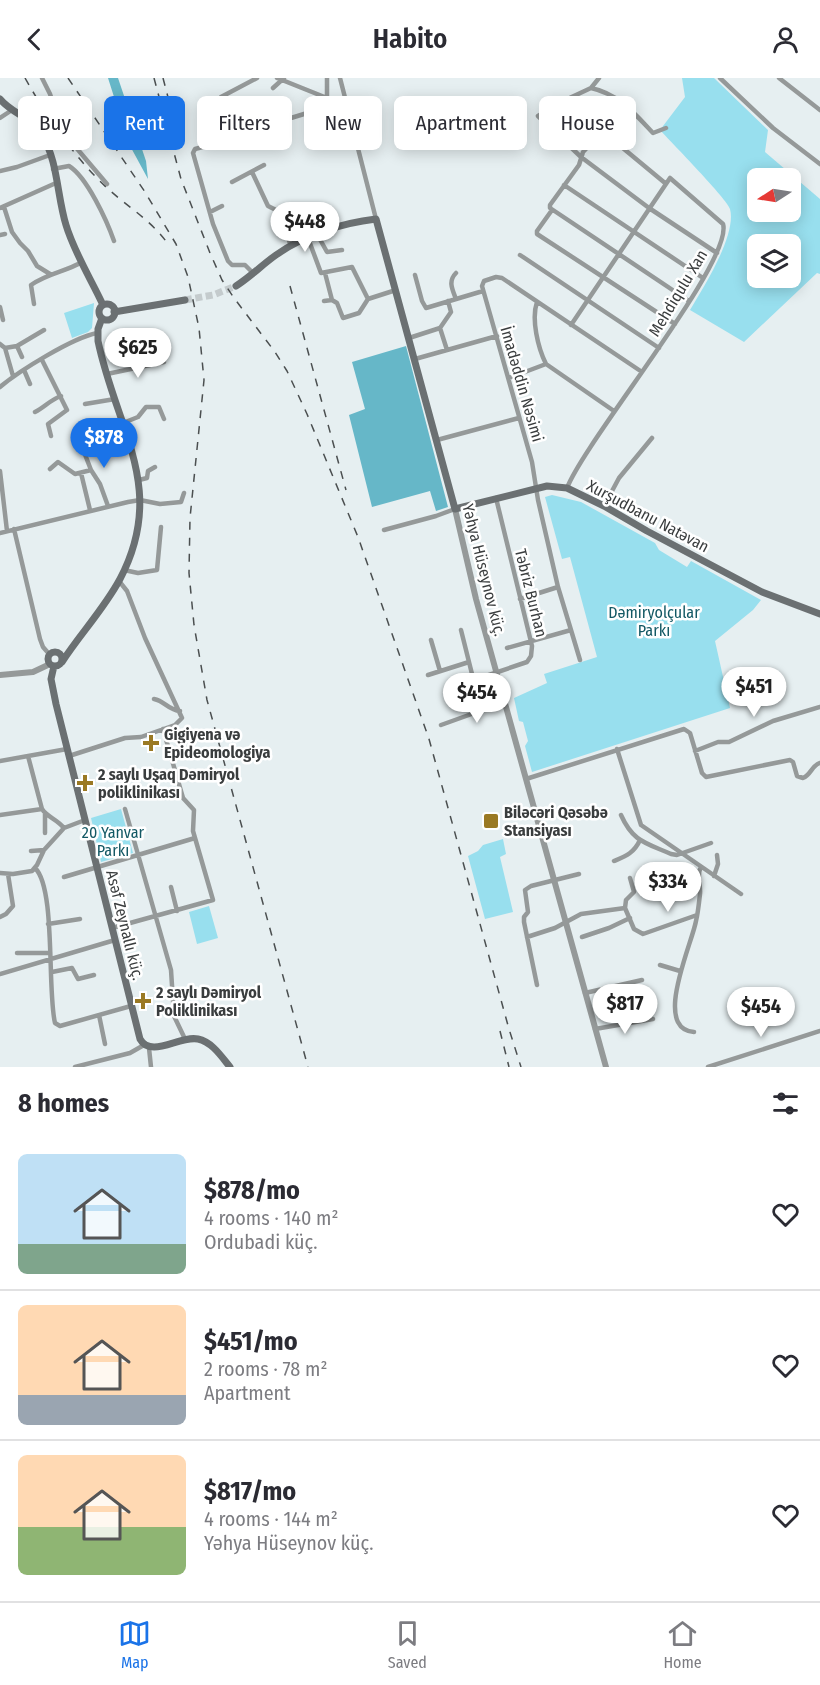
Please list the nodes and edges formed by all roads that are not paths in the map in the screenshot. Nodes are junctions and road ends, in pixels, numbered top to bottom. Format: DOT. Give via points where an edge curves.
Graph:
graph roads {
  1 [pos="42,78"];
  2 [pos="257,78"];
  3 [pos="327,78"];
  4 [pos="340,78"];
  5 [pos="599,78"];
  6 [pos="720,78"];
  7 [pos="779,78"];
  8 [pos="281,79"];
  9 [pos="273,88"];
  10 [pos="591,88"];
  11 [pos="51,96"];
  12 [pos="223,96"];
  13 [pos="322,96"];
  14 [pos="327,96"];
  15 [pos="344,96"];
  16 [pos="574,96"];
  17 [pos="0,99"];
  18 [pos="12,110"];
  19 [pos="820,110"];
  20 [pos="18,114"];
  21 [pos="0,118"];
  22 [pos="666,128"];
  23 [pos="197,149"];
  24 [pos="48,150"];
  25 [pos="78,150"];
  26 [pos="358,150"];
  27 [pos="573,150"];
  28 [pos="585,150"];
  29 [pos="624,150"];
  30 [pos="50,155"];
  31 [pos="581,158"];
  32 [pos="820,164"];
  33 [pos="264,165"];
  34 [pos="53,169"];
  35 [pos="0,171"];
  36 [pos="252,172"];
  37 [pos="232,182"];
  38 [pos="56,183"];
  39 [pos="665,183"];
  40 [pos="106,184"];
  41 [pos="564,185"];
  42 [pos="222,206"];
  43 [pos="2,207"];
  44 [pos="649,208"];
  45 [pos="552,210"];
  46 [pos="210,212"];
  47 [pos="376,219"];
  48 [pos="633,231"];
  49 [pos="317,234"];
  50 [pos="308,238"];
  51 [pos="114,241"];
  52 [pos="291,246"];
  53 [pos="342,250"];
  54 [pos="717,253"];
  55 [pos="618,254"];
  56 [pos="520,255"];
  57 [pos="82,262"];
  58 [pos="253,273"];
  59 [pos="325,273"];
  60 [pos="456,273"];
  61 [pos="50,274"];
  62 [pos="414,275"];
  63 [pos="603,277"];
  64 [pos="703,278"];
  65 [pos="236,286"];
  66 [pos="483,288"];
  67 [pos="396,290"];
  68 [pos="368,298"];
  69 [pos="456,299"];
  70 [pos="184,300"];
  71 [pos="333,300"];
  72 [pos="588,300"];
  73 [pos="324,301"];
  74 [pos="448,301"];
  75 [pos="689,301"];
  76 [pos="537,302"];
  77 [pos="34,304"];
  78 [pos="103,305"];
  79 [pos="0,307"];
  80 [pos="114,312"];
  81 [pos="102,318"];
  82 [pos="3,320"];
  83 [pos="675,324"];
  84 [pos="571,325"];
  85 [pos="440,328"];
  86 [pos="44,330"];
  87 [pos="97,333"];
  88 [pos="496,336"];
  89 [pos="409,338"];
  90 [pos="0,344"];
  91 [pos="17,346"];
  92 [pos="5,348"];
  93 [pos="659,348"];
  94 [pos="447,350"];
  95 [pos="22,357"];
  96 [pos="415,359"];
  97 [pos="42,360"];
  98 [pos="164,362"];
  99 [pos="546,364"];
  100 [pos="24,370"];
  101 [pos="642,372"];
  102 [pos="108,374"];
  103 [pos="13,376"];
  104 [pos="509,378"];
  105 [pos="1,383"];
  106 [pos="30,384"];
  107 [pos="61,396"];
  108 [pos="115,399"];
  109 [pos="85,404"];
  110 [pos="614,411"];
  111 [pos="35,412"];
  112 [pos="519,418"];
  113 [pos="164,419"];
  114 [pos="123,423"];
  115 [pos="51,436"];
  116 [pos="652,438"];
  117 [pos="79,439"];
  118 [pos="437,441"];
  119 [pos="109,447"];
  120 [pos="85,454"];
  121 [pos="155,467"];
  122 [pos="50,470"];
  123 [pos="91,470"];
  124 [pos="0,471"];
  125 [pos="81,473"];
  126 [pos="140,480"];
  127 [pos="537,488"];
  128 [pos="567,488"];
  129 [pos="184,493"];
  130 [pos="496,498"];
  131 [pos="140,500"];
  132 [pos="108,506"];
  133 [pos="604,506"];
  134 [pos="2,509"];
  135 [pos="455,509"];
  136 [pos="90,510"];
  137 [pos="161,527"];
  138 [pos="14,529"];
  139 [pos="384,530"];
  140 [pos="7,531"];
  141 [pos="0,533"];
  142 [pos="124,570"];
  143 [pos="119,580"];
  144 [pos="558,587"];
  145 [pos="520,599"];
  146 [pos="820,614"];
  147 [pos="461,630"];
  148 [pos="571,630"];
  149 [pos="78,638"];
  150 [pos="431,640"];
  151 [pos="531,641"];
  152 [pos="507,648"];
  153 [pos="53,653"];
  154 [pos="580,660"];
  155 [pos="62,662"];
  156 [pos="469,662"];
  157 [pos="52,665"];
  158 [pos="440,671"];
  159 [pos="497,673"];
  160 [pos="0,675"];
  161 [pos="428,675"];
  162 [pos="154,699"];
  163 [pos="505,702"];
  164 [pos="820,707"];
  165 [pos="180,711"];
  166 [pos="441,725"];
  167 [pos="163,729"];
  168 [pos="617,749"];
  169 [pos="695,751"];
  170 [pos="68,752"];
  171 [pos="28,756"];
  172 [pos="0,761"];
  173 [pos="820,763"];
  174 [pos="526,778"];
  175 [pos="124,809"];
  176 [pos="43,811"];
  177 [pos="0,815"];
  178 [pos="621,815"];
  179 [pos="85,820"];
  180 [pos="64,828"];
  181 [pos="45,833"];
  182 [pos="195,838"];
  183 [pos="640,840"];
  184 [pos="711,843"];
  185 [pos="44,850"];
  186 [pos="31,851"];
  187 [pos="681,853"];
  188 [pos="138,855"];
  189 [pos="717,855"];
  190 [pos="614,861"];
  191 [pos="701,867"];
  192 [pos="35,868"];
  193 [pos="97,868"];
  194 [pos="0,873"];
  195 [pos="8,874"];
  196 [pos="579,874"];
  197 [pos="714,876"];
  198 [pos="64,878"];
  199 [pos="630,878"];
  200 [pos="554,879"];
  201 [pos="171,887"];
  202 [pos="741,894"];
  203 [pos="625,908"];
  204 [pos="177,911"];
  205 [pos="697,915"];
  206 [pos="0,917"];
  207 [pos="155,917"];
  208 [pos="630,918"];
  209 [pos="80,919"];
  210 [pos="566,922"];
  211 [pos="48,924"];
  212 [pos="112,928"];
  213 [pos="527,937"];
  214 [pos="582,937"];
  215 [pos="115,940"];
  216 [pos="16,953"];
  217 [pos="50,956"];
  218 [pos="660,965"];
  219 [pos="680,971"];
  220 [pos="52,972"];
  221 [pos="0,974"];
  222 [pos="94,975"];
  223 [pos="642,980"];
  224 [pos="537,985"];
  225 [pos="585,993"];
  226 [pos="131,1006"];
  227 [pos="99,1015"];
  228 [pos="653,1019"];
  229 [pos="595,1029"];
  230 [pos="820,1031"];
  231 [pos="694,1032"];
  232 [pos="185,1039"];
  233 [pos="105,1044"];
  234 [pos="146,1046"];
  235 [pos="75,1067"];
  236 [pos="151,1067"];
  237 [pos="230,1067"];
  238 [pos="606,1067"];
  239 [pos="708,1067"];
  1 -- 11 [label="street"];
  2 -- 12 [label="street"];
  3 -- 14 [label="street"];
  4 -- 15 [label="street, Yəhya Hüseynov küç."];
  5 -- 10 [label="street"];
  6 -- 32 [label="street" via="773,128"];
  7 -- 19 [label="street"];
  8 -- 9 [label="street"];
  8 -- 13 [label="street"];
  10 -- 16 [label="street"];
  10 -- 22 [label="street" via="615,97 653,133"];
  17 -- 18 [label="main road"];
  18 -- 20 [label="main road"];
  18 -- 21 [label="street"];
  23 -- 46 [label="street" via="193,153"];
  24 -- 30 [label="main road"];
  25 -- 40 [label="street"];
  26 -- 47 [label="street, Yəhya Hüseynov küç."];
  27 -- 31 [label="street"];
  28 -- 31 [label="street"];
  29 -- 39 [label="street"];
  30 -- 34 [label="main road"];
  30 -- 35 [label="street"];
  31 -- 41 [label="street"];
  31 -- 44 [label="street"];
  33 -- 36 [label="street"];
  34 -- 38 [label="main road"];
  34 -- 51 [label="street" via="69,166 79,175"];
  36 -- 37 [label="street"];
  36 -- 52 [label="street" via="268,206 278,211"];
  38 -- 43 [label="street"];
  38 -- 57 [label="main road" via="67,229"];
  39 -- 44 [label="street"];
  39 -- 54 [label="street, Mehdiqulu Xan" via="670,178 674,180 723,224"];
  41 -- 45 [label="street" via="550,205"];
  41 -- 48 [label="street"];
  42 -- 46 [label="street"];
  43 -- 61 [label="street" via="12,232 37,266"];
  44 -- 48 [label="street"];
  44 -- 54 [label="street"];
  45 -- 55 [label="street"];
  45 -- 63 [label="street" via="537,234"];
  46 -- 58 [label="street" via="230,264 244,265"];
  47 -- 49 [label="main road"];
  47 -- 67 [label="main road, Yəhya Hüseynov küç."];
  48 -- 55 [label="street"];
  48 -- 64 [label="street"];
  49 -- 50 [label="main road"];
  49 -- 53 [label="street" via="327,252"];
  50 -- 52 [label="main road"];
  50 -- 59 [label="street" via="319,270"];
  52 -- 58 [label="main road"];
  54 -- 64 [label="street, Mehdiqulu Xan"];
  55 -- 63 [label="street"];
  55 -- 75 [label="street"];
  56 -- 72 [label="street"];
  57 -- 61 [label="street"];
  57 -- 78 [label="main road"];
  58 -- 65 [label="main road"];
  59 -- 68 [label="street" via="352,267"];
  59 -- 71 [label="street"];
  60 -- 69 [label="street" via="450,282"];
  61 -- 77 [label="street" via="31,285"];
  62 -- 74 [label="street" via="426,308"];
  63 -- 72 [label="street"];
  63 -- 83 [label="street"];
  64 -- 75 [label="street, Mehdiqulu Xan"];
  66 -- 69 [label="street"];
  66 -- 76 [label="street" via="484,281 502,278"];
  66 -- 88 [label="street, İmadəddin Nəsimi"];
  67 -- 68 [label="street"];
  67 -- 89 [label="main road, Yəhya Hüseynov küç."];
  68 -- 71 [label="street" via="359,313 343,318"];
  69 -- 74 [label="street"];
  70 -- 80 [label="main road"];
  71 -- 73 [label="street"];
  72 -- 84 [label="street"];
  72 -- 93 [label="street"];
  74 -- 85 [label="street" via="451,312"];
  75 -- 83 [label="street, Mehdiqulu Xan"];
  76 -- 84 [label="street"];
  76 -- 99 [label="street" via="534,313"];
  78 -- 80 [label="main road" via="111,305"];
  78 -- 81 [label="main road" via="99,311"];
  79 -- 82 [label="street"];
  80 -- 81 [label="main road" via="110,319"];
  81 -- 87 [label="main road"];
  83 -- 93 [label="street, Mehdiqulu Xan"];
  84 -- 101 [label="street"];
  85 -- 89 [label="street"];
  85 -- 94 [label="street"];
  86 -- 91 [label="street"];
  87 -- 97 [label="street"];
  87 -- 102 [label="main road"];
  88 -- 94 [label="street"];
  88 -- 104 [label="street, İmadəddin Nəsimi"];
  89 -- 96 [label="main road, Yəhya Hüseynov küç."];
  90 -- 92 [label="street"];
  91 -- 92 [label="street"];
  91 -- 95 [label="street"];
  92 -- 103 [label="street"];
  93 -- 101 [label="street, Mehdiqulu Xan"];
  94 -- 96 [label="street"];
  96 -- 118 [label="main road, Yəhya Hüseynov küç."];
  97 -- 100 [label="street"];
  97 -- 107 [label="street"];
  98 -- 102 [label="street"];
  99 -- 104 [label="street"];
  99 -- 110 [label="street"];
  100 -- 103 [label="street"];
  100 -- 106 [label="street"];
  101 -- 110 [label="street, Mehdiqulu Xan"];
  102 -- 108 [label="main road"];
  103 -- 105 [label="street"];
  104 -- 112 [label="street, İmadəddin Nəsimi"];
  107 -- 111 [label="street"];
  107 -- 115 [label="street" via="67,410 48,424"];
  108 -- 109 [label="street"];
  108 -- 114 [label="main road"];
  110 -- 128 [label="street, Mehdiqulu Xan"];
  112 -- 118 [label="street"];
  112 -- 127 [label="street, İmadəddin Nəsimi"];
  113 -- 114 [label="street" via="159,407 146,407 138,417"];
  114 -- 126 [label="main road"];
  116 -- 133 [label="street" via="619,478"];
  117 -- 120 [label="street"];
  118 -- 135 [label="main road, Yəhya Hüseynov küç."];
  119 -- 120 [label="street"];
  120 -- 123 [label="street"];
  121 -- 126 [label="street" via="148,471 147,478"];
  122 -- 125 [label="street" via="60,462 73,474"];
  123 -- 125 [label="street"];
  123 -- 132 [label="street"];
  124 -- 134 [label="street"];
  125 -- 136 [label="street"];
  126 -- 131 [label="main road"];
  127 -- 128 [label="main road, Xurşudbanu Natəvan"];
  127 -- 130 [label="main road, Xurşudbanu Natəvan"];
  127 -- 144 [label="street, İmadəddin Nəsimi"];
  128 -- 133 [label="main road, Xurşudbanu Natəvan"];
  129 -- 131 [label="street" via="181,502 160,504"];
  130 -- 135 [label="main road, Xurşudbanu Natəvan"];
  130 -- 145 [label="street, Təbriz Burhan"];
  131 -- 132 [label="street"];
  131 -- 142 [label="main road" via="135,537"];
  132 -- 136 [label="street"];
  133 -- 146 [label="main road, Xurşudbanu Natəvan" via="762,592"];
  134 -- 140 [label="street"];
  135 -- 139 [label="street"];
  135 -- 159 [label="street, Yəhya Hüseynov küç."];
  136 -- 138 [label="street"];
  137 -- 142 [label="street" via="157,570"];
  138 -- 140 [label="street"];
  138 -- 153 [label="street" via="40,639 43,647"];
  140 -- 141 [label="street"];
  142 -- 143 [label="main road"];
  143 -- 149 [label="main road"];
  143 -- 165 [label="street"];
  144 -- 145 [label="street"];
  144 -- 148 [label="street, İmadəddin Nəsimi"];
  145 -- 151 [label="street, Təbriz Burhan"];
  147 -- 156 [label="street"];
  148 -- 151 [label="street"];
  148 -- 154 [label="street, İmadəddin Nəsimi"];
  149 -- 153 [label="main road"];
  149 -- 155 [label="main road"];
  150 -- 158 [label="street"];
  151 -- 152 [label="street"];
  151 -- 159 [label="street, Təbriz Burhan" via="527,662"];
  153 -- 155 [label="main road" via="61,655"];
  153 -- 157 [label="main road, Asəf Zeynallı küç."];
  155 -- 157 [label="main road"];
  156 -- 158 [label="street"];
  156 -- 159 [label="street" via="475,679"];
  157 -- 160 [label="street" via="29,673"];
  157 -- 170 [label="main road, Asəf Zeynallı küç." via="52,684"];
  158 -- 161 [label="street"];
  159 -- 163 [label="street, Yəhya Hüseynov küç."];
  162 -- 165 [label="street"];
  163 -- 166 [label="street"];
  163 -- 174 [label="street, Yəhya Hüseynov küç."];
  164 -- 169 [label="street"];
  165 -- 167 [label="street" via="182,718"];
  167 -- 170 [label="street"];
  167 -- 182 [label="street" via="183,798 194,810"];
  168 -- 169 [label="street" via="684,729 690,733"];
  168 -- 174 [label="street"];
  168 -- 187 [label="street" via="641,825"];
  169 -- 173 [label="street" via="706,777 790,760 797,776 803,778"];
  170 -- 171 [label="street"];
  170 -- 179 [label="main road, Asəf Zeynallı küç."];
  171 -- 172 [label="street"];
  171 -- 176 [label="street"];
  174 -- 200 [label="street, Yəhya Hüseynov küç."];
  175 -- 188 [label="street"];
  176 -- 177 [label="street"];
  176 -- 180 [label="street"];
  176 -- 181 [label="street"];
  178 -- 183 [label="street" via="628,831"];
  179 -- 180 [label="street"];
  179 -- 193 [label="main road, Asəf Zeynallı küç."];
  180 -- 185 [label="street"];
  182 -- 188 [label="street"];
  182 -- 204 [label="street" via="213,900"];
  183 -- 187 [label="street" via="671,854"];
  183 -- 190 [label="street" via="631,853"];
  184 -- 187 [label="street"];
  185 -- 186 [label="street"];
  185 -- 192 [label="street"];
  187 -- 191 [label="street"];
  188 -- 193 [label="street"];
  188 -- 207 [label="street"];
  189 -- 197 [label="street"];
  191 -- 197 [label="street"];
  191 -- 205 [label="street"];
  192 -- 195 [label="street"];
  192 -- 211 [label="street" via="45,890"];
  193 -- 198 [label="street"];
  193 -- 212 [label="main road, Asəf Zeynallı küç."];
  194 -- 195 [label="street"];
  195 -- 206 [label="street" via="13,906"];
  196 -- 200 [label="street"];
  197 -- 202 [label="street"];
  199 -- 203 [label="street" via="634,892 626,900"];
  200 -- 210 [label="street, Yəhya Hüseynov küç."];
  200 -- 213 [label="street" via="526,887"];
  201 -- 204 [label="street"];
  203 -- 208 [label="street"];
  203 -- 210 [label="street" via="581,914"];
  204 -- 207 [label="street"];
  205 -- 208 [label="street" via="643,934 634,929"];
  205 -- 219 [label="street"];
  207 -- 212 [label="street"];
  207 -- 232 [label="street" via="172,976 173,1012"];
  208 -- 214 [label="street"];
  209 -- 211 [label="street"];
  210 -- 213 [label="street"];
  210 -- 225 [label="street, Yəhya Hüseynov küç."];
  211 -- 217 [label="street"];
  212 -- 215 [label="main road, Asəf Zeynallı küç."];
  213 -- 224 [label="street"];
  215 -- 217 [label="street"];
  215 -- 226 [label="main road, Asəf Zeynallı küç."];
  216 -- 217 [label="street"];
  217 -- 220 [label="street"];
  217 -- 221 [label="street"];
  218 -- 219 [label="street"];
  219 -- 231 [label="street" via="676,1016 683,1029"];
  220 -- 222 [label="street" via="72,968 78,979"];
  220 -- 227 [label="street" via="56,1025"];
  223 -- 225 [label="street"];
  225 -- 229 [label="street, Yəhya Hüseynov küç."];
  226 -- 227 [label="street"];
  226 -- 234 [label="main road, Asəf Zeynallı küç."];
  227 -- 233 [label="street"];
  228 -- 229 [label="street"];
  229 -- 238 [label="street, Yəhya Hüseynov küç."];
  230 -- 239 [label="street"];
  232 -- 234 [label="main road"];
  232 -- 237 [label="main road" via="209,1044"];
  234 -- 235 [label="street"];
  234 -- 236 [label="street, Asəf Zeynallı küç."];
}
